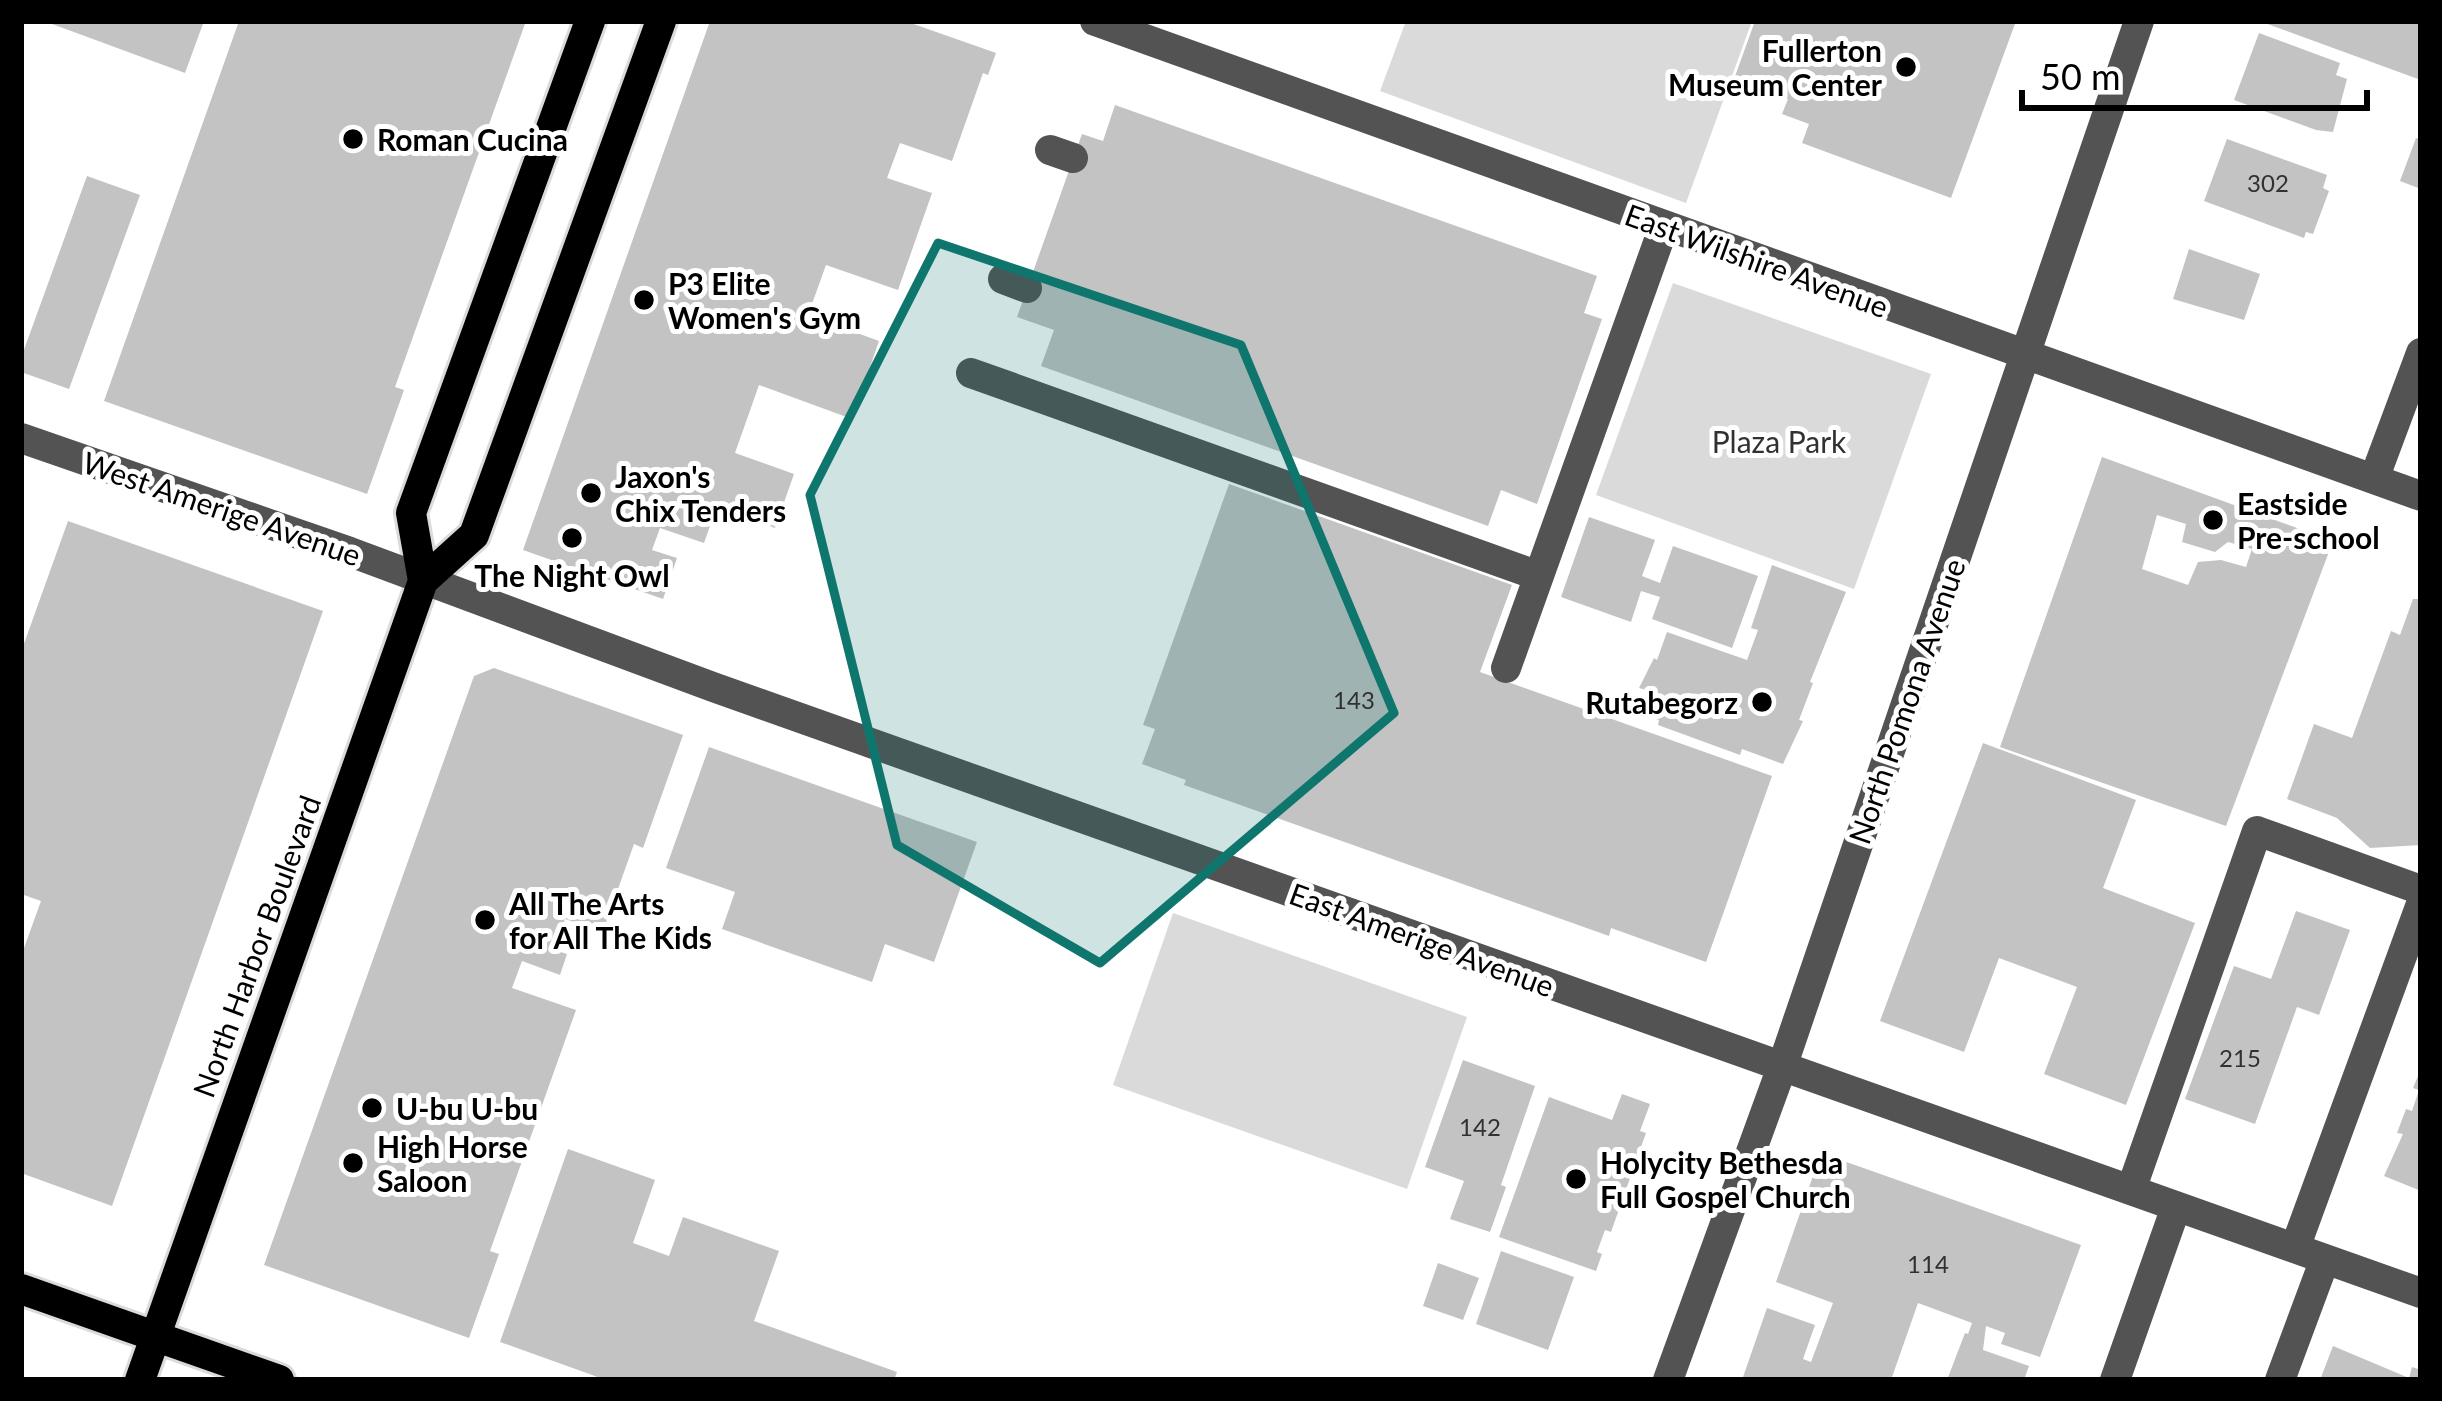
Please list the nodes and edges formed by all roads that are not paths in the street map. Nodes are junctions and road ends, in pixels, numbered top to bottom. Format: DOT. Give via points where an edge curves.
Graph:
graph roads {
  1 [pos="590,21"];
  2 [pos="662,21"];
  3 [pos="1095,21"];
  4 [pos="2139,21"];
  5 [pos="1664,226"];
  6 [pos="2421,353"];
  7 [pos="2023,356"];
  8 [pos="970,373"];
  9 [pos="21,438"];
  10 [pos="2374,479"];
  11 [pos="2421,496"];
  12 [pos="1539,576"];
  13 [pos="423,581"];
  14 [pos="1506,668"];
  15 [pos="2421,890"];
  16 [pos="2421,904"];
  17 [pos="1782,1066"];
  18 [pos="2131,1190"];
  19 [pos="2176,1207"];
  20 [pos="2295,1248"];
  21 [pos="2325,1259"];
  22 [pos="21,1289"];
  23 [pos="2421,1293"];
  24 [pos="155,1336"];
  25 [pos="140,1380"];
  26 [pos="279,1380"];
  27 [pos="1668,1380"];
  28 [pos="2115,1380"];
  29 [pos="2280,1380"];
  1 -- 13 [label="main road, North Harbor Boulevard" via="411,513"];
  2 -- 13 [label="main road, North Harbor Boulevard" via="474,535"];
  3 -- 5 [label="street, East Wilshire Avenue"];
  4 -- 7 [label="street, North Pomona Avenue"];
  5 -- 7 [label="street, East Wilshire Avenue"];
  5 -- 12 [label="street" via="1559,479"];
  6 -- 10 [label="street"];
  7 -- 10 [label="street, East Wilshire Avenue"];
  7 -- 17 [label="street, North Pomona Avenue"];
  8 -- 12 [label="street"];
  9 -- 13 [label="street, West Amerige Avenue"];
  10 -- 11 [label="street, East Wilshire Avenue"];
  12 -- 14 [label="street"];
  13 -- 17 [label="street, East Amerige Avenue"];
  13 -- 24 [label="main road, North Harbor Boulevard"];
  15 -- 18 [label="street" via="2257,831"];
  16 -- 20 [label="street"];
  17 -- 18 [label="street, East Amerige Avenue"];
  17 -- 27 [label="street, North Pomona Avenue"];
  18 -- 19 [label="street, East Amerige Avenue"];
  19 -- 20 [label="street, East Amerige Avenue"];
  19 -- 28 [label="street"];
  20 -- 21 [label="street, East Amerige Avenue"];
  21 -- 23 [label="street, East Amerige Avenue"];
  21 -- 29 [label="street"];
  22 -- 24 [label="main road"];
  24 -- 25 [label="main road, North Harbor Boulevard"];
  24 -- 26 [label="main road"];
}
